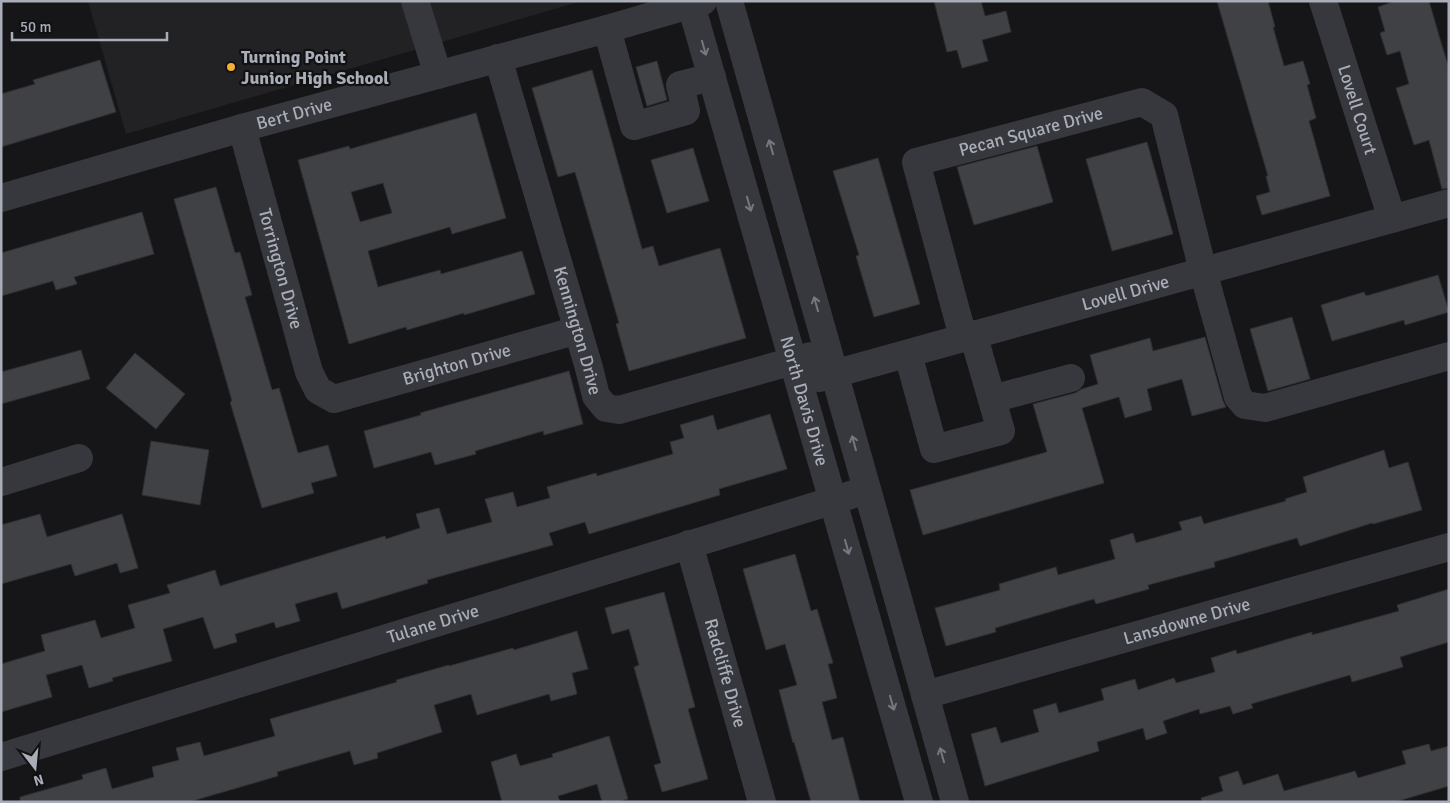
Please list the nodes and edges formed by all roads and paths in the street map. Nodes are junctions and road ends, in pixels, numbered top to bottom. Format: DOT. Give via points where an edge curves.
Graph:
graph roads {
  1 [pos="415,1"];
  2 [pos="729,1"];
  3 [pos="1323,1"];
  4 [pos="695,2"];
  5 [pos="607,29"];
  6 [pos="498,58"];
  7 [pos="438,75"];
  8 [pos="712,77"];
  9 [pos="242,128"];
  10 [pos="1,198"];
  11 [pos="1449,204"];
  12 [pos="1392,219"];
  13 [pos="1203,271"];
  14 [pos="578,330"];
  15 [pos="968,336"];
  16 [pos="908,354"];
  17 [pos="1449,356"];
  18 [pos="832,362"];
  19 [pos="797,372"];
  20 [pos="1071,378"];
  21 [pos="334,399"];
  22 [pos="992,399"];
  23 [pos="79,458"];
  24 [pos="1,482"];
  25 [pos="867,490"];
  26 [pos="834,500"];
  27 [pos="689,544"];
  28 [pos="1449,547"];
  29 [pos="926,695"];
  30 [pos="1,757"];
  31 [pos="762,802"];
  32 [pos="919,802"];
  33 [pos="955,802"];
  1 -- 7 [label="street"];
  18 -- 2 [label="street, North Davis Drive, one-way"];
  3 -- 12 [label="street, Lovell Court"];
  4 -- 5 [label="street, Bert Drive"];
  4 -- 8 [label="street, North Davis Drive, one-way"];
  5 -- 6 [label="street, Bert Drive"];
  5 -- 8 [label="street" via="634,126 686,111 680,85"];
  6 -- 7 [label="street, Bert Drive"];
  6 -- 14 [label="street, Kennington Drive"];
  7 -- 9 [label="street, Bert Drive"];
  8 -- 19 [label="street, North Davis Drive, one-way"];
  9 -- 10 [label="street, Bert Drive"];
  9 -- 21 [label="street, Torrington Drive" via="309,372 318,390"];
  11 -- 12 [label="street, Lovell Drive"];
  12 -- 13 [label="street, Lovell Drive"];
  13 -- 15 [label="street, Lovell Drive"];
  13 -- 15 [label="street, Pecan Square Drive" via="1164,115 1142,102 916,162"];
  13 -- 17 [label="street" via="1238,397 1245,405 1265,408"];
  14 -- 19 [label="street, Kennington Drive" via="596,396 606,408 619,410"];
  14 -- 21 [label="street, Brighton Drive"];
  15 -- 16 [label="street, Lovell Drive"];
  15 -- 22 [label="street"];
  16 -- 18 [label="street, Lovell Drive"];
  16 -- 22 [label="street" via="934,449 1001,431"];
  18 -- 19 [label="street, Kennington Drive"];
  25 -- 18 [label="street, North Davis Drive, one-way"];
  19 -- 26 [label="street, North Davis Drive"];
  20 -- 22 [label="street"];
  23 -- 24 [label="street"];
  25 -- 26 [label="street, Tulane Drive"];
  25 -- 29 [label="street, North Davis Drive"];
  26 -- 27 [label="street, Tulane Drive"];
  26 -- 32 [label="street, North Davis Drive, one-way"];
  27 -- 30 [label="street, Tulane Drive"];
  27 -- 31 [label="street, Radcliffe Drive"];
  28 -- 29 [label="street, Lansdowne Drive"];
  33 -- 29 [label="street, North Davis Drive, one-way"];
}
